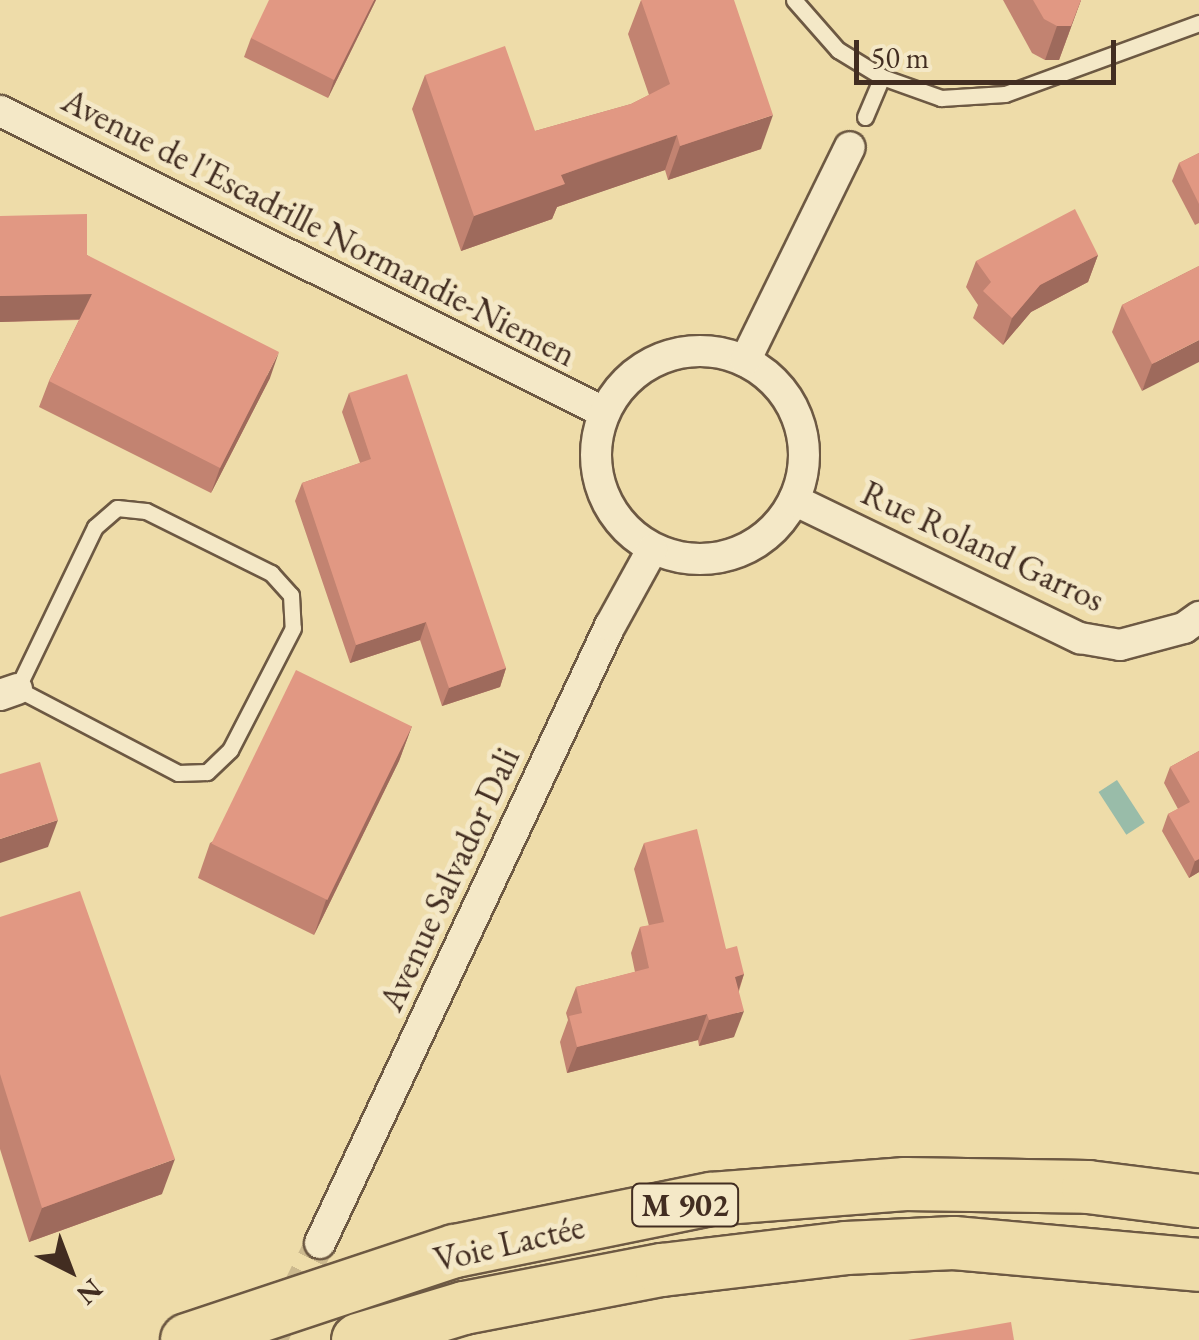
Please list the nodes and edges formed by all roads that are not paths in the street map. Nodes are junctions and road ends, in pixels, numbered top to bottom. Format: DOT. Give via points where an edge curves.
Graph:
graph roads {
  1 [pos="794,0"];
  2 [pos="1199,23"];
  3 [pos="882,78"];
  4 [pos="0,111"];
  5 [pos="865,117"];
  6 [pos="850,147"];
  7 [pos="745,360"];
  8 [pos="604,412"];
  9 [pos="794,500"];
  10 [pos="652,550"];
  11 [pos="1199,617"];
  12 [pos="8,692"];
  13 [pos="1199,1201"];
  14 [pos="320,1243"];
  15 [pos="846,1248"];
  16 [pos="1199,1265"];
  17 [pos="1199,1302"];
  18 [pos="187,1340"];
  19 [pos="358,1340"];
  1 -- 3 [label="lane" via="838,50"];
  2 -- 3 [label="lane" via="1005,94 941,98"];
  3 -- 5 [label="lane"];
  4 -- 8 [label="street, Avenue de l'Escadrille Normandie-Niemen"];
  6 -- 7 [label="street"];
  7 -- 8 [label="street" via="706,351 666,356 629,378"];
  7 -- 9 [label="street" via="786,397 799,422 803,462"];
  8 -- 10 [label="street" via="594,450 600,489 620,524"];
  9 -- 10 [label="street" via="769,534 734,555 692,560"];
  9 -- 11 [label="street, Rue Roland Garros" via="1080,638 1120,644"];
  10 -- 14 [label="street, Avenue Salvador Dali" via="601,644"];
  12 -- 12 [label="lane" via="178,773 208,772 230,750 293,628 291,595 253,564 146,511 117,508 95,527"];
  13 -- 18 [label="highway, Voie Lactée / M 902" via="1088,1187 905,1184 710,1200 454,1252"];
  15 -- 16 [label="highway, Voie Lactée / M 902" via="954,1244"];
  15 -- 17 [label="highway" via="866,1273 985,1275"];
  15 -- 19 [label="highway, Voie Lactée / M 902" via="662,1270 464,1308"];
}
